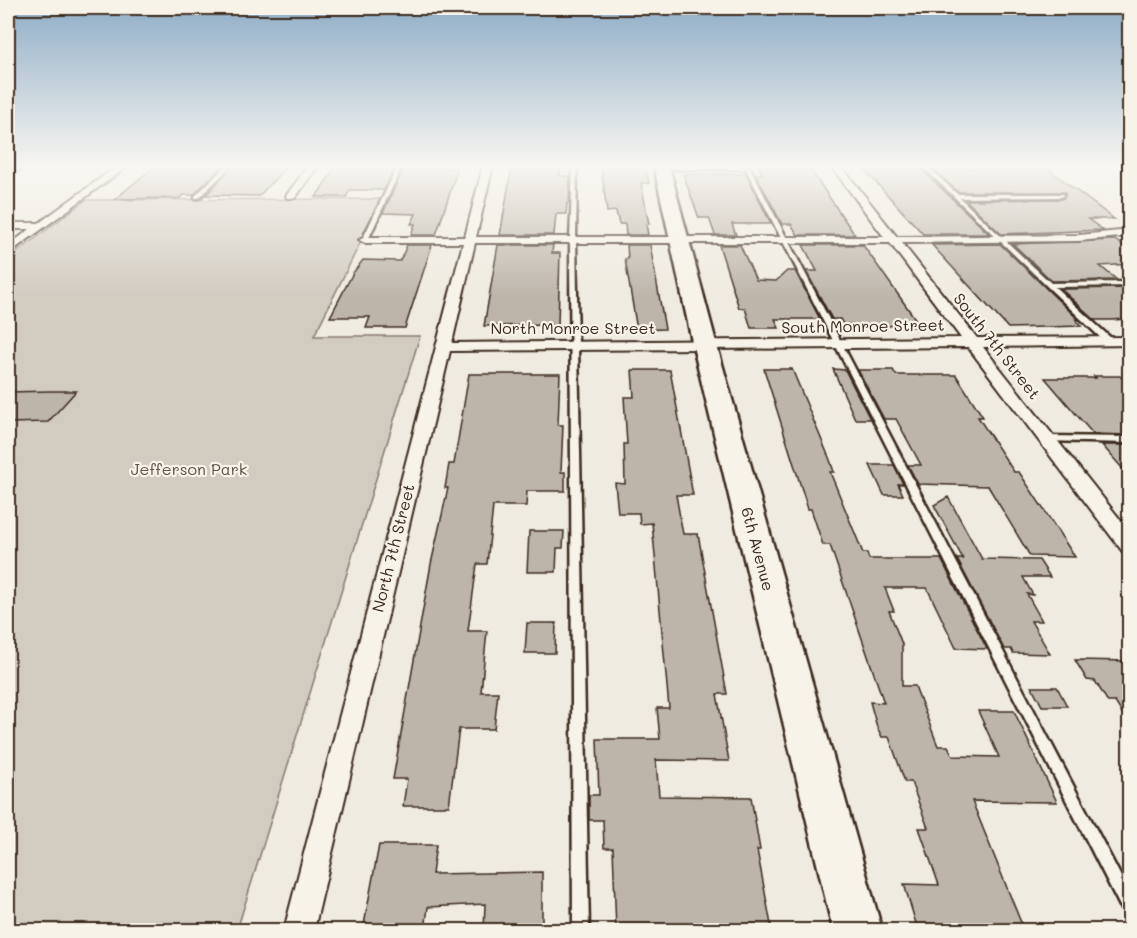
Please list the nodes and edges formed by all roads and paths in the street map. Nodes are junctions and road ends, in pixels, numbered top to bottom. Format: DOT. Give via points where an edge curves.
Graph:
graph roads {
  1 [pos="64,210"];
  2 [pos="379,210"];
  3 [pos="476,210"];
  4 [pos="574,210"];
  5 [pos="672,210"];
  6 [pos="768,210"];
  7 [pos="869,210"];
  8 [pos="970,210"];
  9 [pos="8,226"];
  10 [pos="42,226"];
  11 [pos="1130,233"];
  12 [pos="468,239"];
  13 [pos="573,239"];
  14 [pos="678,239"];
  15 [pos="783,239"];
  16 [pos="891,239"];
  17 [pos="364,240"];
  18 [pos="1002,240"];
  19 [pos="8,251"];
  20 [pos="1130,284"];
  21 [pos="1049,285"];
  22 [pos="1109,341"];
  23 [pos="1130,341"];
  24 [pos="972,343"];
  25 [pos="838,345"];
  26 [pos="575,346"];
  27 [pos="705,346"];
  28 [pos="442,347"];
  29 [pos="1046,439"];
  30 [pos="1130,440"];
  31 [pos="1130,547"];
  32 [pos="1130,911"];
  33 [pos="299,930"];
  34 [pos="581,930"];
  35 [pos="858,930"];
  1 -- 10 [label="street"];
  2 -- 17 [label="lane"];
  3 -- 12 [label="street, North 7th Street"];
  4 -- 13 [label="lane"];
  5 -- 14 [label="main road, 6th Avenue"];
  6 -- 15 [label="lane"];
  7 -- 16 [label="street, South 7th Street"];
  8 -- 18 [label="lane"];
  9 -- 10 [label="street"];
  10 -- 19 [label="street"];
  11 -- 18 [label="street"];
  12 -- 13 [label="street"];
  12 -- 17 [label="street"];
  12 -- 28 [label="street, North 7th Street"];
  13 -- 14 [label="street"];
  13 -- 26 [label="lane"];
  14 -- 15 [label="street"];
  14 -- 27 [label="main road, 6th Avenue"];
  15 -- 16 [label="street"];
  15 -- 25 [label="lane"];
  16 -- 18 [label="street"];
  16 -- 24 [label="street, South 7th Street"];
  18 -- 21 [label="lane"];
  20 -- 21 [label="lane"];
  21 -- 22 [label="lane"];
  22 -- 23 [label="street, South Monroe Street"];
  22 -- 24 [label="street, South Monroe Street"];
  24 -- 25 [label="street, South Monroe Street"];
  24 -- 29 [label="street, South 7th Street"];
  25 -- 27 [label="street, South Monroe Street"];
  25 -- 32 [label="lane"];
  26 -- 27 [label="street, North Monroe Street"];
  26 -- 28 [label="street, North Monroe Street"];
  26 -- 34 [label="lane"];
  27 -- 35 [label="main road, 6th Avenue"];
  28 -- 33 [label="street, North 7th Street"];
  29 -- 30 [label="lane"];
  29 -- 31 [label="street, South 7th Street"];
}
